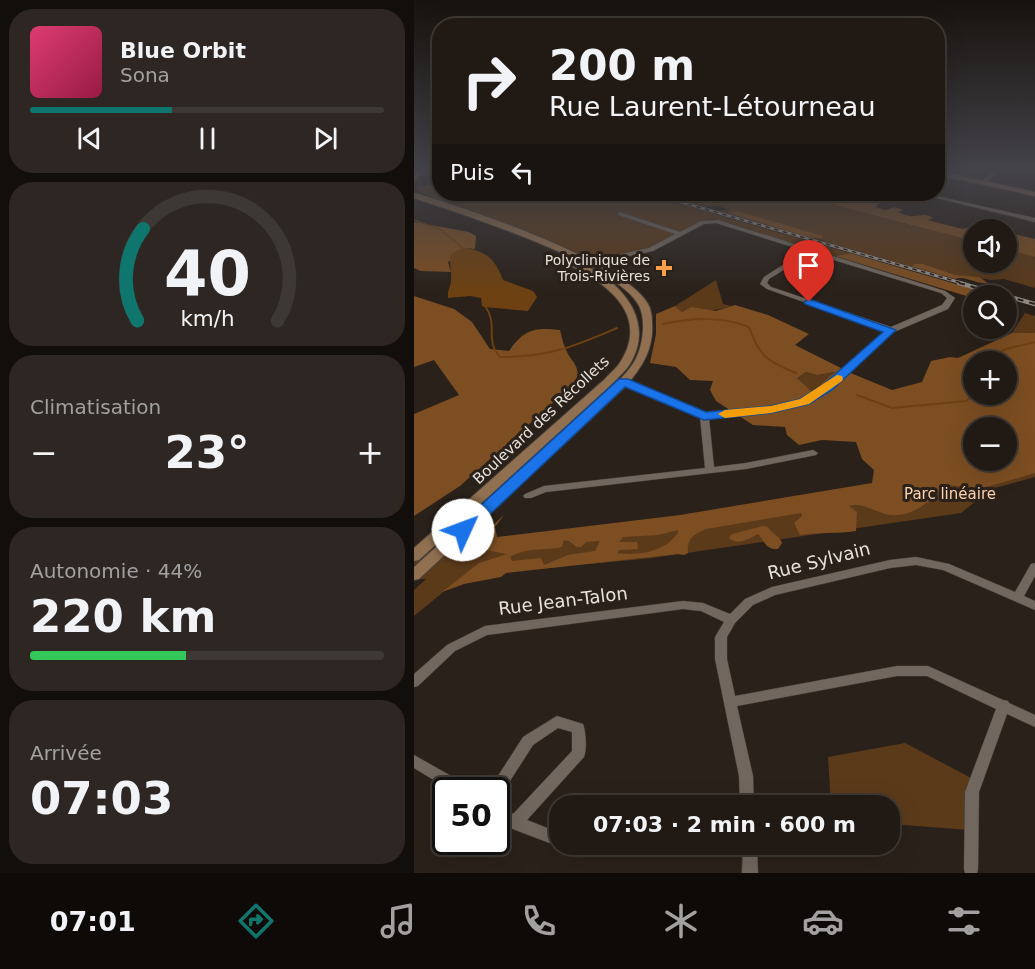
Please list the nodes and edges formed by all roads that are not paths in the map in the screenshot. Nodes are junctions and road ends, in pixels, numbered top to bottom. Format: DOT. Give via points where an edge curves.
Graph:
graph roads {
  1 [pos="438,210"];
  2 [pos="450,210"];
  3 [pos="991,210"];
  4 [pos="620,214"];
  5 [pos="1035,220"];
  6 [pos="678,235"];
  7 [pos="809,251"];
  8 [pos="589,266"];
  9 [pos="891,330"];
  10 [pos="624,382"];
  11 [pos="704,416"];
  12 [pos="813,453"];
  13 [pos="710,470"];
  14 [pos="528,496"];
  15 [pos="414,556"];
  16 [pos="1035,567"];
  17 [pos="414,575"];
  18 [pos="1017,598"];
  19 [pos="1035,606"];
  20 [pos="731,620"];
  21 [pos="414,682"];
  22 [pos="730,702"];
  23 [pos="1004,705"];
  24 [pos="1035,721"];
  25 [pos="414,761"];
  26 [pos="440,777"];
  27 [pos="504,777"];
  28 [pos="747,795"];
  29 [pos="510,820"];
  30 [pos="515,823"];
  31 [pos="549,836"];
  32 [pos="750,855"];
  33 [pos="971,869"];
  34 [pos="750,873"];
  1 -- 8 [label="main road, Boulevard des Récollets"];
  2 -- 8 [label="main road, Boulevard des Récollets"];
  3 -- 5 [label="street"];
  4 -- 6 [label="street"];
  6 -- 7 [label="street" via="703,222 716,222"];
  6 -- 8 [label="street" via="651,250"];
  7 -- 9 [label="street" via="766,278 763,284"];
  7 -- 9 [label="street" via="943,292 951,298 945,307"];
  8 -- 10 [label="main road, Boulevard des Récollets" via="627,285 644,304 648,331 640,361"];
  8 -- 15 [label="main road, Boulevard des Récollets" via="628,303 634,317 635,332 627,360 609,381"];
  9 -- 11 [label="street" via="828,387 805,401 771,410"];
  10 -- 11 [label="street"];
  10 -- 17 [label="main road, Boulevard des Récollets"];
  11 -- 13 [label="street"];
  12 -- 13 [label="street"];
  13 -- 14 [label="street" via="544,489"];
  16 -- 18 [label="street"];
  18 -- 19 [label="street, Rue Sylvain"];
  18 -- 20 [label="street, Rue Sylvain" via="945,567 916,561 772,591 749,602"];
  20 -- 21 [label="street, Rue Jean-Talon" via="703,607 683,605 485,630 451,648"];
  20 -- 22 [label="street, Rue Sylvain" via="721,637 721,659"];
  22 -- 23 [label="street" via="897,671 928,671"];
  22 -- 28 [label="street, Rue Sylvain"];
  23 -- 24 [label="street"];
  23 -- 33 [label="street" via="972,792"];
  25 -- 26 [label="street"];
  27 -- 30 [label="street" via="528,741 557,722 578,728 579,753"];
  29 -- 30 [label="street"];
  30 -- 31 [label="street"];
  32 -- 34 [label="street"];
}
